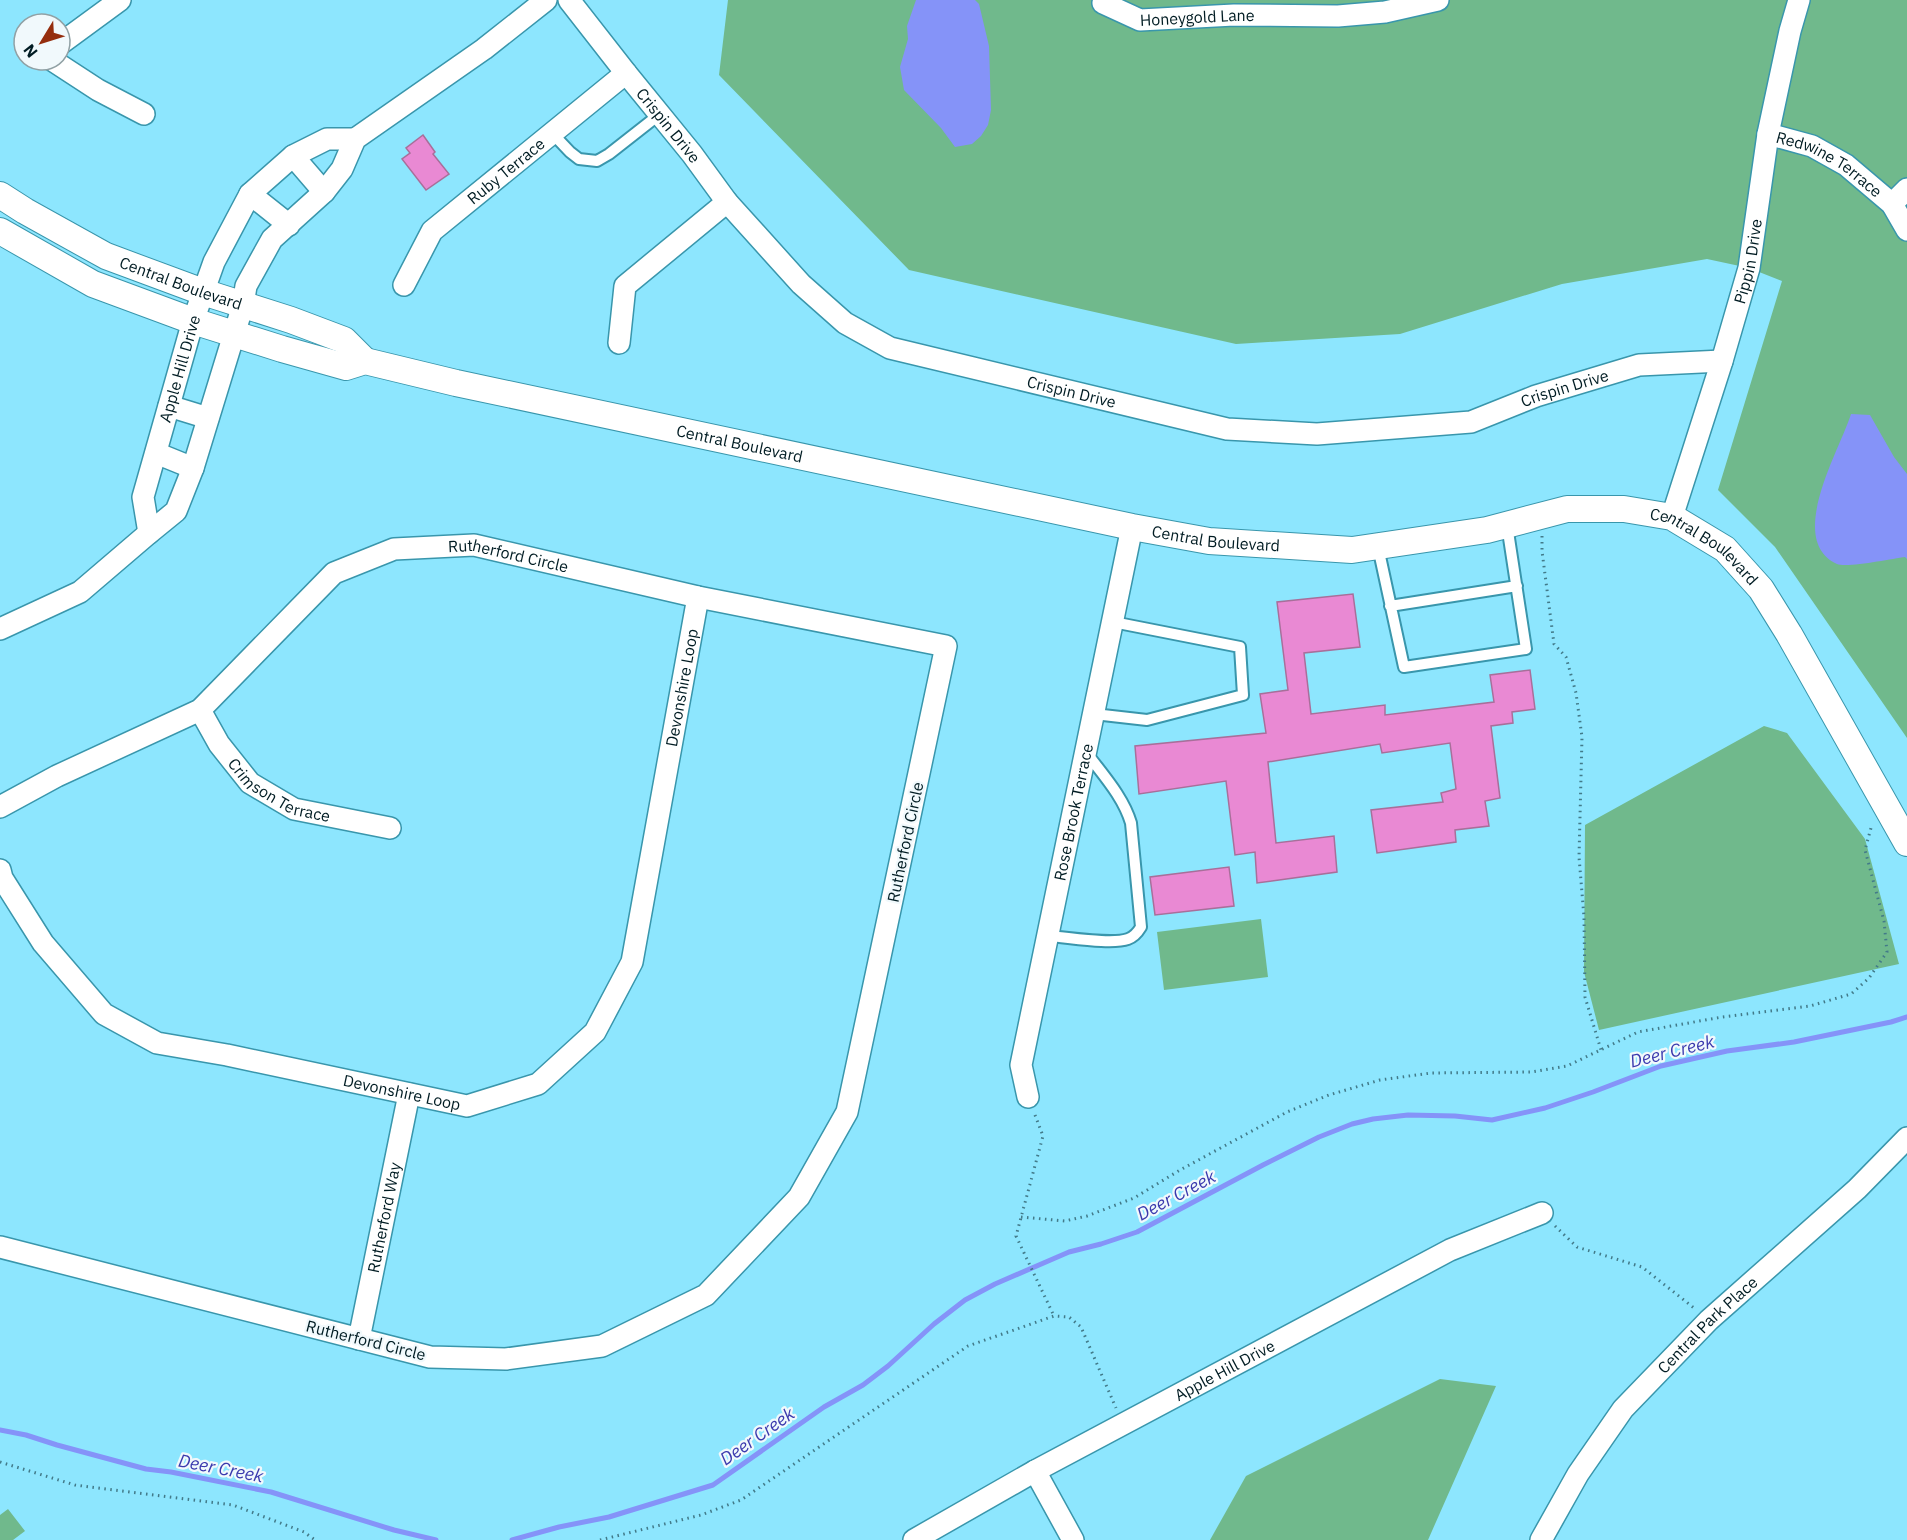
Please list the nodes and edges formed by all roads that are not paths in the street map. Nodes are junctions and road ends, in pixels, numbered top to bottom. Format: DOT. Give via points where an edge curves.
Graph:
graph roads {
  1 [pos="120,0"];
  2 [pos="546,0"];
  3 [pos="569,0"];
  4 [pos="1438,0"];
  5 [pos="1799,0"];
  6 [pos="1103,3"];
  7 [pos="1235,8"];
  8 [pos="72,35"];
  9 [pos="70,72"];
  10 [pos="626,73"];
  11 [pos="144,114"];
  12 [pos="660,114"];
  13 [pos="552,133"];
  14 [pos="1768,134"];
  15 [pos="355,139"];
  16 [pos="293,156"];
  17 [pos="1907,189"];
  18 [pos="324,192"];
  19 [pos="250,194"];
  20 [pos="0,195"];
  21 [pos="727,202"];
  22 [pos="1892,204"];
  23 [pos="289,225"];
  24 [pos="1907,230"];
  25 [pos="0,231"];
  26 [pos="404,285"];
  27 [pos="203,292"];
  28 [pos="243,305"];
  29 [pos="193,321"];
  30 [pos="233,334"];
  31 [pos="619,343"];
  32 [pos="365,361"];
  33 [pos="1722,361"];
  34 [pos="169,406"];
  35 [pos="208,418"];
  36 [pos="156,453"];
  37 [pos="193,468"];
  38 [pos="1672,517"];
  39 [pos="1507,525"];
  40 [pos="1132,527"];
  41 [pos="149,532"];
  42 [pos="1378,546"];
  43 [pos="1517,586"];
  44 [pos="698,597"];
  45 [pos="1390,606"];
  46 [pos="1113,622"];
  47 [pos="0,628"];
  48 [pos="200,710"];
  49 [pos="1094,714"];
  50 [pos="1086,752"];
  51 [pos="0,807"];
  52 [pos="390,828"];
  53 [pos="1907,843"];
  54 [pos="0,870"];
  55 [pos="1048,936"];
  56 [pos="409,1094"];
  57 [pos="1028,1097"];
  58 [pos="1907,1138"];
  59 [pos="1542,1213"];
  60 [pos="0,1247"];
  61 [pos="358,1339"];
  62 [pos="1035,1471"];
  63 [pos="914,1540"];
  64 [pos="1073,1540"];
  65 [pos="1541,1540"];
  1 -- 8 [label="street"];
  2 -- 15 [label="street"];
  3 -- 10 [label="street, Crispin Drive"];
  4 -- 7 [label="street, Honeygold Lane" via="1385,12 1338,16"];
  5 -- 14 [label="street, Pippin Drive"];
  6 -- 7 [label="street, Honeygold Lane" via="1140,20"];
  9 -- 11 [label="street"];
  10 -- 12 [label="street, Crispin Drive"];
  10 -- 13 [label="street, Ruby Terrace"];
  12 -- 13 [label="lane" via="597,161 579,159"];
  12 -- 21 [label="street, Crispin Drive"];
  13 -- 26 [label="street, Ruby Terrace" via="432,231"];
  14 -- 22 [label="street, Redwine Terrace" via="1812,146 1846,165"];
  14 -- 33 [label="street, Pippin Drive" via="1749,268"];
  15 -- 16 [label="street, Apple Hill Drive" via="327,139"];
  15 -- 18 [label="street" via="342,169"];
  16 -- 18 [label="street"];
  16 -- 19 [label="street, Apple Hill Drive"];
  17 -- 22 [label="street"];
  18 -- 23 [label="street"];
  19 -- 23 [label="street"];
  19 -- 27 [label="street, Apple Hill Drive" via="214,262"];
  20 -- 27 [label="street, Central Boulevard" via="106,256"];
  21 -- 31 [label="street" via="626,286"];
  21 -- 33 [label="street, Crispin Drive" via="801,284 845,323 890,348 1227,429 1317,434 1471,422 1536,396 1639,365"];
  22 -- 24 [label="street, Redwine Terrace"];
  23 -- 28 [label="street" via="272,239 246,286"];
  25 -- 29 [label="street, Central Boulevard" via="93,284"];
  27 -- 28 [label="street, Central Boulevard"];
  27 -- 29 [label="street, Apple Hill Drive"];
  28 -- 30 [label="street"];
  28 -- 32 [label="street, Central Boulevard" via="344,340"];
  29 -- 30 [label="street, Central Boulevard"];
  29 -- 34 [label="street, Apple Hill Drive"];
  30 -- 32 [label="street, Central Boulevard" via="346,367"];
  30 -- 35 [label="street"];
  32 -- 40 [label="street, Central Boulevard"];
  33 -- 38 [label="street, Pippin Drive"];
  34 -- 35 [label="street"];
  34 -- 36 [label="street, Apple Hill Drive"];
  35 -- 37 [label="street"];
  36 -- 37 [label="street"];
  36 -- 41 [label="street, Apple Hill Drive" via="143,497"];
  37 -- 41 [label="street" via="176,511"];
  38 -- 39 [label="street, Central Boulevard" via="1624,509 1567,509"];
  38 -- 53 [label="street, Central Boulevard" via="1725,549 1761,589"];
  39 -- 42 [label="street, Central Boulevard"];
  39 -- 43 [label="lane"];
  40 -- 42 [label="street, Central Boulevard" via="1209,541 1352,550"];
  40 -- 46 [label="street, Rose Brook Terrace"];
  41 -- 47 [label="street" via="80,592"];
  42 -- 45 [label="lane"];
  43 -- 45 [label="lane"];
  43 -- 45 [label="lane" via="1526,649 1404,667"];
  44 -- 48 [label="street, Rutherford Circle" via="474,545 394,549 334,573"];
  44 -- 56 [label="street, Devonshire Loop" via="632,962 595,1032 538,1084 467,1106"];
  44 -- 61 [label="street, Rutherford Circle" via="946,646 847,1112 799,1197 706,1295 602,1346 506,1359 430,1357"];
  46 -- 49 [label="street, Rose Brook Terrace"];
  46 -- 49 [label="lane" via="1240,647 1243,695 1147,720"];
  48 -- 51 [label="street, Rutherford Circle" via="57,776"];
  48 -- 52 [label="street, Crimson Terrace" via="219,744 249,783 294,809"];
  49 -- 50 [label="street, Rose Brook Terrace"];
  50 -- 55 [label="street, Rose Brook Terrace"];
  50 -- 55 [label="lane" via="1128,812 1141,927 1129,939 1117,941"];
  54 -- 56 [label="street, Devonshire Loop" via="43,943 104,1014 157,1043"];
  55 -- 57 [label="street, Rose Brook Terrace" via="1021,1065"];
  56 -- 61 [label="street, Rutherford Way"];
  58 -- 65 [label="street, Central Park Place" via="1857,1189 1709,1320 1623,1409 1578,1474"];
  59 -- 62 [label="street, Apple Hill Drive" via="1450,1250"];
  60 -- 61 [label="street, Rutherford Circle"];
  62 -- 63 [label="street, Apple Hill Drive"];
  62 -- 64 [label="street"];
}
